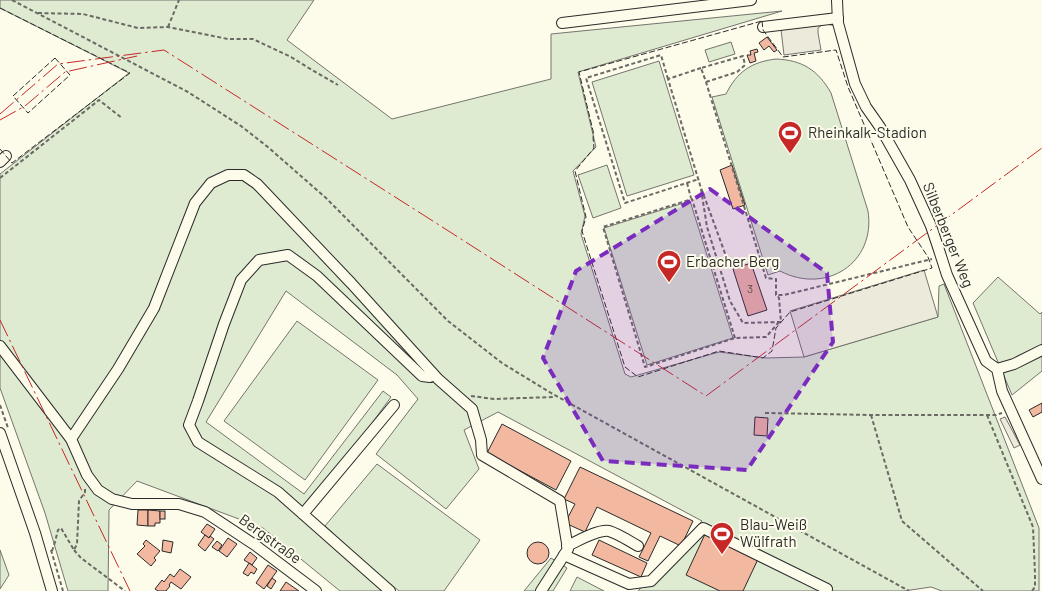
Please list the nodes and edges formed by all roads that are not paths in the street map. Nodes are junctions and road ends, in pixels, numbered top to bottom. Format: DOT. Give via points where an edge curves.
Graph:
graph roads {
  1 [pos="751,0"];
  2 [pos="837,0"];
  3 [pos="838,18"];
  4 [pos="562,23"];
  5 [pos="763,27"];
  6 [pos="0,346"];
  7 [pos="1042,350"];
  8 [pos="997,369"];
  9 [pos="432,373"];
  10 [pos="394,405"];
  11 [pos="0,433"];
  12 [pos="71,439"];
  13 [pos="1042,479"];
  14 [pos="303,514"];
  15 [pos="638,546"];
  16 [pos="566,550"];
  17 [pos="827,589"];
  18 [pos="52,591"];
  19 [pos="316,591"];
  20 [pos="390,591"];
  21 [pos="541,591"];
  1 -- 4 [label="street"];
  2 -- 3 [label="street, Silberberger Weg"];
  3 -- 5 [label="street"];
  3 -- 8 [label="street, Silberberger Weg" via="855,84 910,180 978,347 986,361"];
  6 -- 12 [label="street, Bergstraße"];
  7 -- 8 [label="street"];
  8 -- 13 [label="street, Silberberger Weg" via="1002,391"];
  9 -- 12 [label="street" via="257,184 244,175 228,175 211,183 195,204 154,308 118,370"];
  9 -- 14 [label="street" via="430,378 422,376 317,276 288,255 259,260 247,273 237,288 189,425 198,442 278,492"];
  9 -- 16 [label="street" via="472,409 482,455 560,501"];
  10 -- 14 [label="street"];
  11 -- 18 [label="street"];
  12 -- 19 [label="street, Bergstraße" via="87,475 98,490 112,499 132,504 179,504 205,512"];
  14 -- 20 [label="street"];
  15 -- 16 [label="street" via="604,531 590,535"];
  16 -- 17 [label="street" via="629,584 651,581 703,528"];
  16 -- 21 [label="street"];
}
